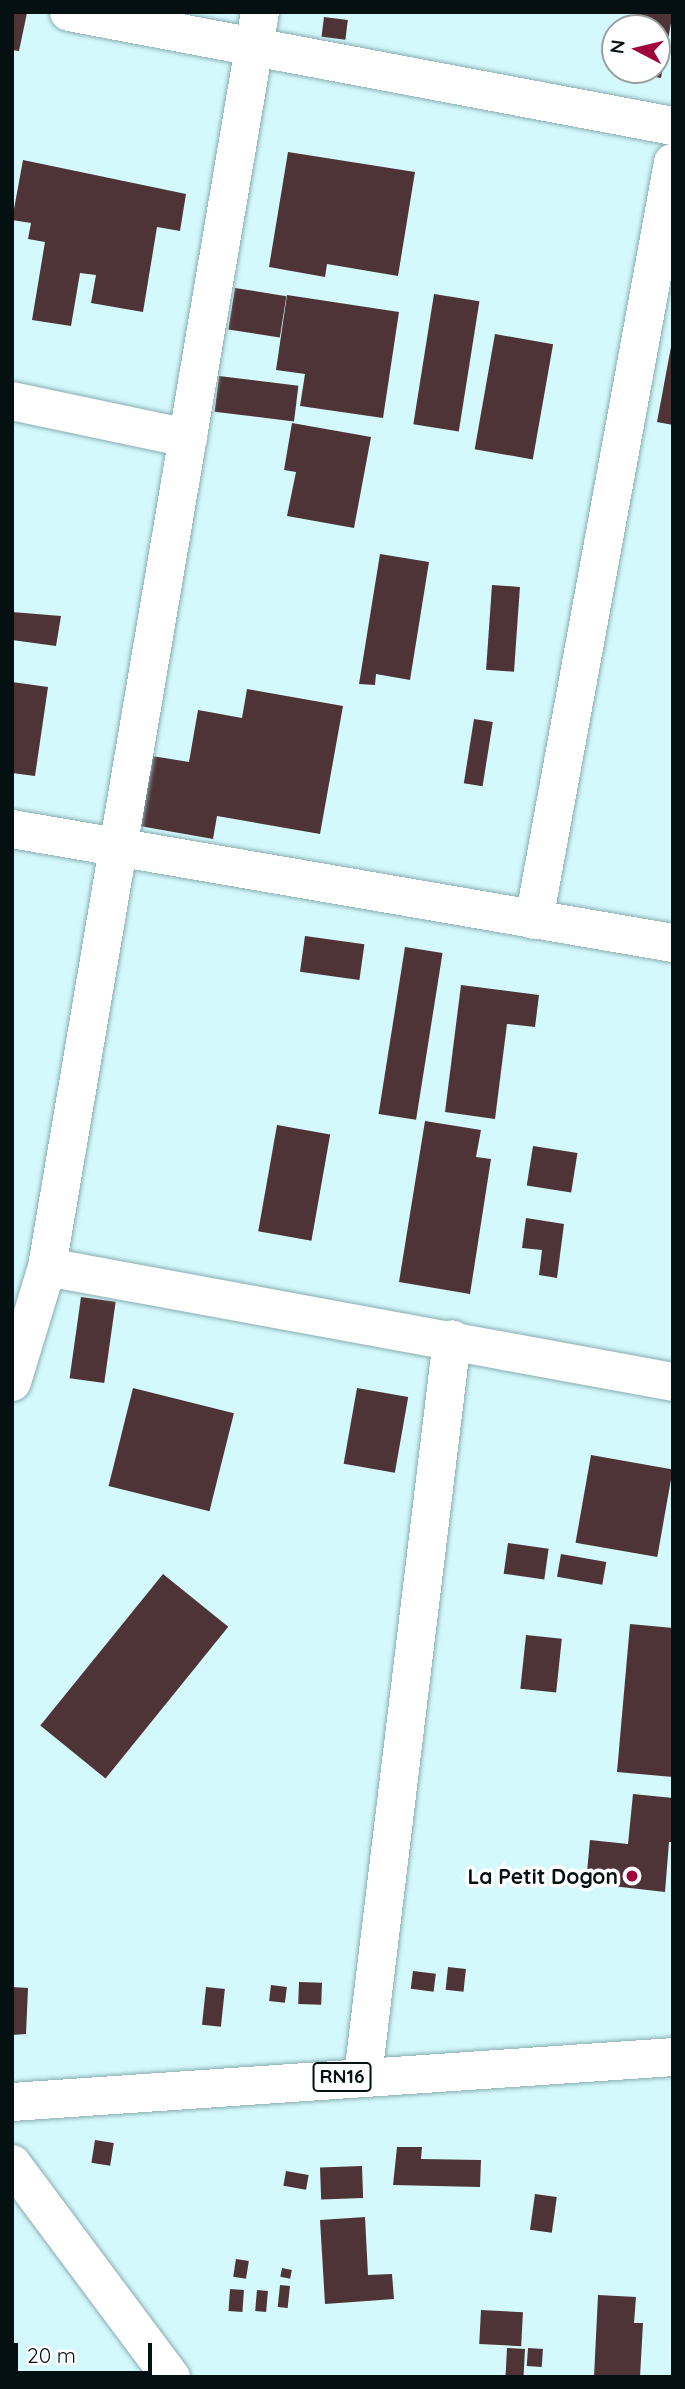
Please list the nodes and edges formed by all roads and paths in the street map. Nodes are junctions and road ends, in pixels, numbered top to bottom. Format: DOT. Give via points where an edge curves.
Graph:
graph roads {
  1 [pos="69,12"];
  2 [pos="257,30"];
  3 [pos="673,126"];
  4 [pos="673,163"];
  5 [pos="12,401"];
  6 [pos="188,438"];
  7 [pos="12,829"];
  8 [pos="115,849"];
  9 [pos="534,920"];
  10 [pos="673,943"];
  11 [pos="47,1267"];
  12 [pos="452,1339"];
  13 [pos="12,1382"];
  14 [pos="673,1382"];
  15 [pos="673,2057"];
  16 [pos="363,2076"];
  17 [pos="12,2102"];
  18 [pos="12,2164"];
  19 [pos="171,2377"];
  1 -- 2 [label="street"];
  2 -- 3 [label="street"];
  2 -- 6 [label="street"];
  4 -- 9 [label="street"];
  5 -- 6 [label="street"];
  6 -- 8 [label="street"];
  7 -- 8 [label="street"];
  8 -- 9 [label="street"];
  8 -- 11 [label="street"];
  9 -- 10 [label="street"];
  11 -- 12 [label="street"];
  11 -- 13 [label="street"];
  12 -- 14 [label="street"];
  12 -- 16 [label="street"];
  15 -- 16 [label="street, RN16"];
  16 -- 17 [label="street, RN16"];
  18 -- 19 [label="street"];
}
